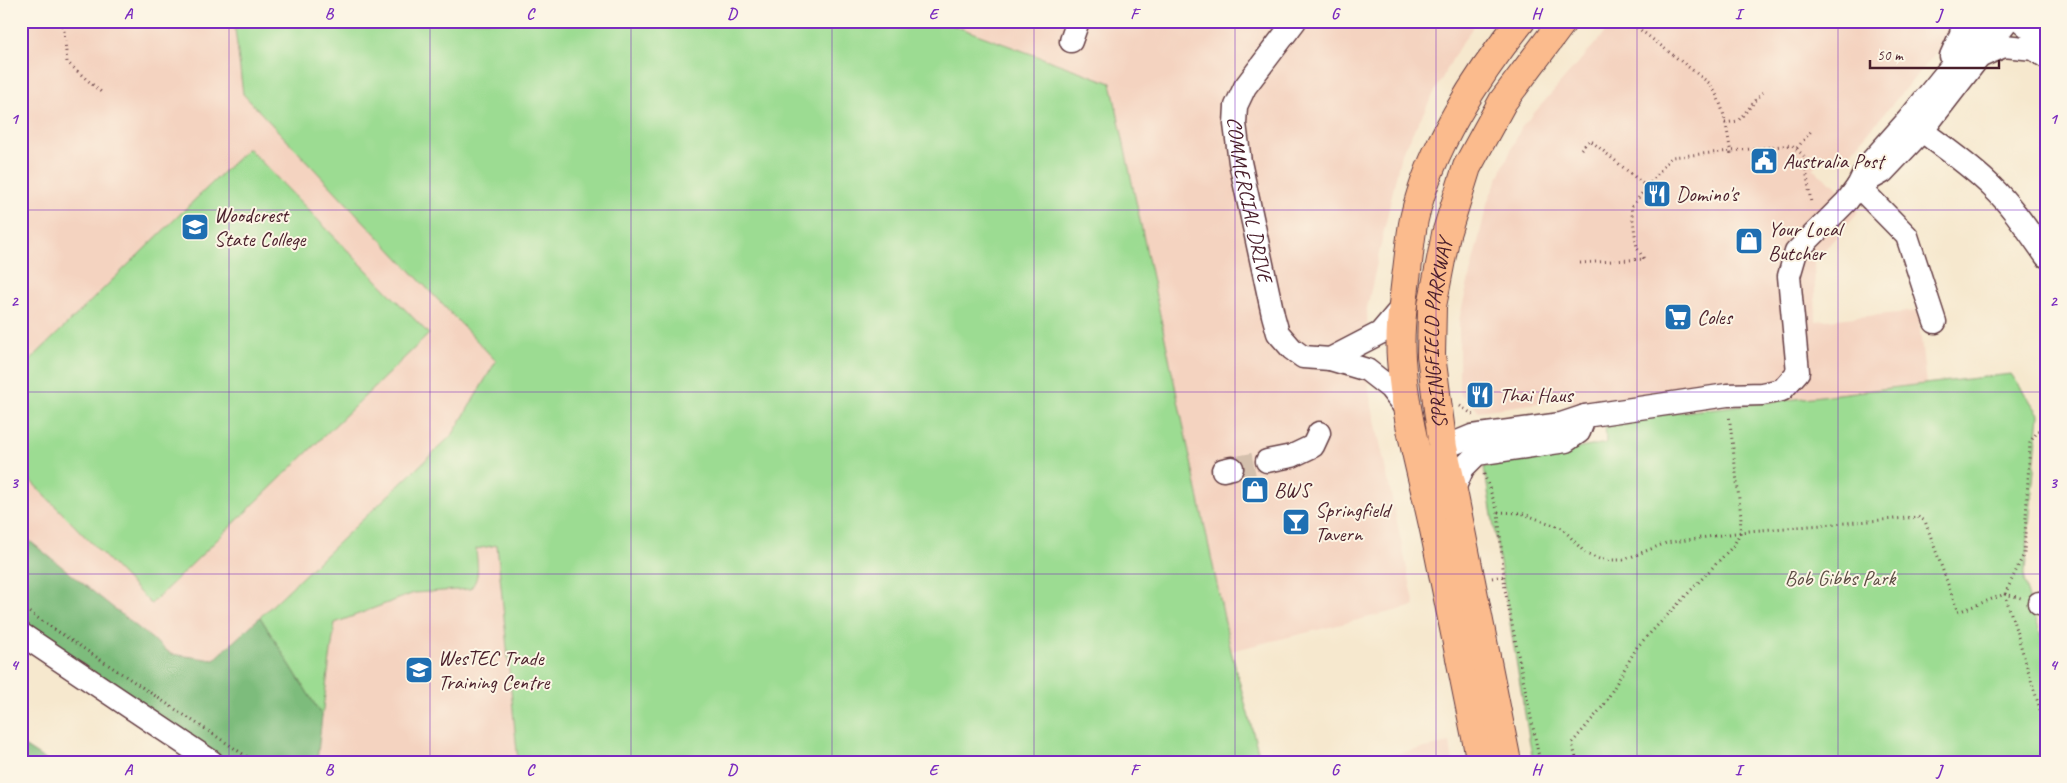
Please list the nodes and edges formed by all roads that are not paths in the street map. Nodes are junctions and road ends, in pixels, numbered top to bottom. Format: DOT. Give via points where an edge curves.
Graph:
graph roads {
  1 [pos="1295,21"];
  2 [pos="1521,21"];
  3 [pos="1963,21"];
  4 [pos="1988,21"];
  5 [pos="2007,21"];
  6 [pos="2021,21"];
  7 [pos="1571,27"];
  8 [pos="2046,42"];
  9 [pos="2046,57"];
  10 [pos="1977,58"];
  11 [pos="1942,90"];
  12 [pos="1915,126"];
  13 [pos="1959,157"];
  14 [pos="1858,186"];
  15 [pos="2046,256"];
  16 [pos="1402,308"];
  17 [pos="1935,322"];
  18 [pos="1330,359"];
  19 [pos="1447,406"];
  20 [pos="1407,410"];
  21 [pos="1319,433"];
  22 [pos="1475,442"];
  23 [pos="1443,448"];
  24 [pos="1267,461"];
  25 [pos="1453,491"];
  26 [pos="1441,568"];
  27 [pos="21,634"];
  28 [pos="212,762"];
  29 [pos="1481,762"];
  30 [pos="1507,762"];
  1 -- 18 [label="street, COMMERCIAL DRIVE" via="1246,87 1236,106 1235,137 1278,334 1304,357"];
  2 -- 16 [label="main road, SPRINGFIELD PARKWAY" via="1463,105 1426,181 1414,220"];
  3 -- 11 [label="street"];
  4 -- 11 [label="street"];
  5 -- 10 [label="street"];
  6 -- 8 [label="street"];
  7 -- 19 [label="main road, SPRINGFIELD PARKWAY" via="1503,101 1467,168 1446,234 1432,306 1431,356"];
  9 -- 10 [label="street" via="2034,49 2004,46"];
  10 -- 11 [label="street"];
  11 -- 12 [label="street"];
  11 -- 13 [label="street" via="1948,139"];
  12 -- 13 [label="street"];
  12 -- 14 [label="street" via="1883,172"];
  13 -- 15 [label="street" via="2017,214"];
  14 -- 17 [label="street" via="1907,236"];
  14 -- 22 [label="street" via="1796,252 1789,276 1798,372 1782,390 1585,416 1579,432 1566,441"];
  16 -- 18 [label="street" via="1380,333"];
  16 -- 20 [label="main road, SPRINGFIELD PARKWAY" via="1401,359"];
  18 -- 20 [label="street, COMMERCIAL DRIVE" via="1367,370 1390,388"];
  19 -- 22 [label="street"];
  19 -- 23 [label="main road, SPRINGFIELD PARKWAY"];
  20 -- 26 [label="main road, SPRINGFIELD PARKWAY"];
  21 -- 24 [label="street" via="1313,446 1292,456"];
  22 -- 23 [label="street"];
  22 -- 25 [label="street"];
  23 -- 25 [label="main road, SPRINGFIELD PARKWAY"];
  23 -- 26 [label="street" via="1436,462 1434,490 1449,556"];
  25 -- 30 [label="main road, SPRINGFIELD PARKWAY"];
  26 -- 29 [label="main road, SPRINGFIELD PARKWAY"];
  27 -- 28 [label="street"];
}
